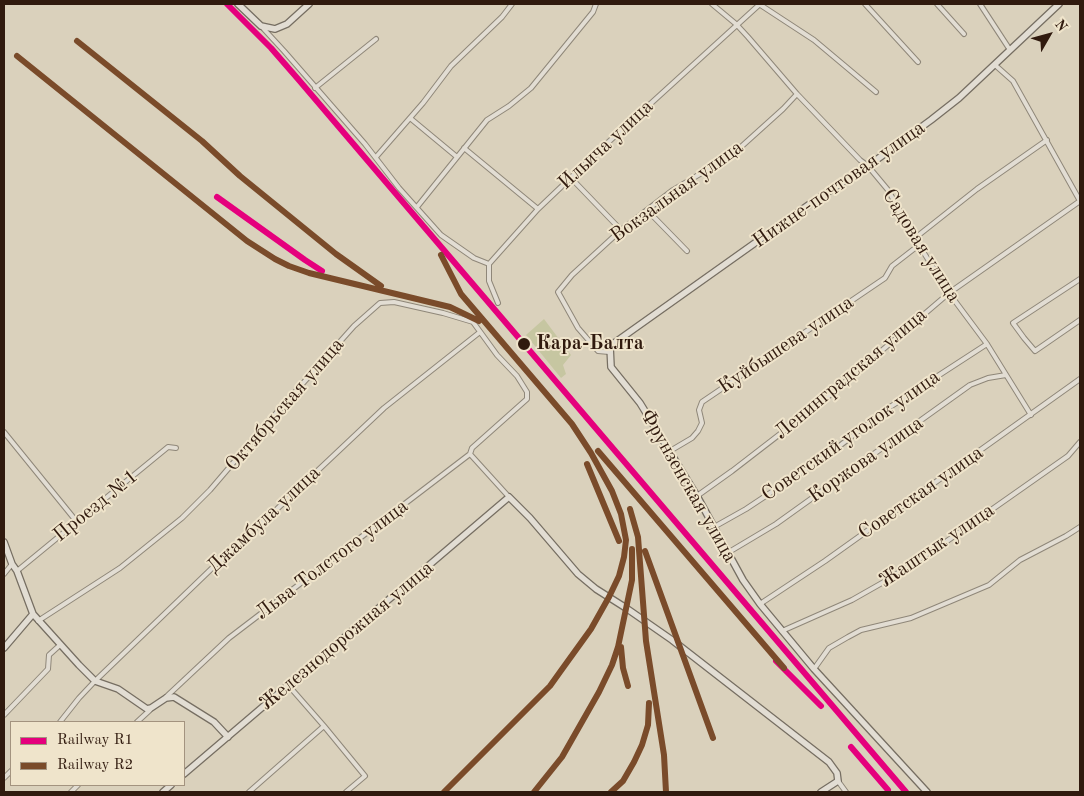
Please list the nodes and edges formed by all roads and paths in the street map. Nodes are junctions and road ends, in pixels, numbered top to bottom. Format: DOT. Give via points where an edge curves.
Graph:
graph roads {
  1 [pos="238,4"];
  2 [pos="310,4"];
  3 [pos="512,4"];
  4 [pos="596,4"];
  5 [pos="712,4"];
  6 [pos="760,4"];
  7 [pos="865,4"];
  8 [pos="938,4"];
  9 [pos="980,4"];
  10 [pos="1059,4"];
  11 [pos="736,24"];
  12 [pos="260,26"];
  13 [pos="964,34"];
  14 [pos="376,39"];
  15 [pos="1010,50"];
  16 [pos="918,62"];
  17 [pos="995,65"];
  18 [pos="315,88"];
  19 [pos="876,92"];
  20 [pos="797,94"];
  21 [pos="410,118"];
  22 [pos="1047,140"];
  23 [pos="464,148"];
  24 [pos="376,157"];
  25 [pos="457,157"];
  26 [pos="868,166"];
  27 [pos="571,178"];
  28 [pos="1080,201"];
  29 [pos="417,207"];
  30 [pos="538,209"];
  31 [pos="647,210"];
  32 [pos="621,230"];
  33 [pos="915,238"];
  34 [pos="919,245"];
  35 [pos="687,251"];
  36 [pos="489,264"];
  37 [pos="1080,279"];
  38 [pos="949,292"];
  39 [pos="498,303"];
  40 [pos="1080,320"];
  41 [pos="480,332"];
  42 [pos="987,344"];
  43 [pos="609,352"];
  44 [pos="1006,375"];
  45 [pos="1079,381"];
  46 [pos="527,399"];
  47 [pos="1031,414"];
  48 [pos="4,432"];
  49 [pos="1080,442"];
  50 [pos="176,448"];
  51 [pos="669,452"];
  52 [pos="470,454"];
  53 [pos="697,496"];
  54 [pos="510,497"];
  55 [pos="77,522"];
  56 [pos="714,526"];
  57 [pos="1080,526"];
  58 [pos="4,542"];
  59 [pos="728,552"];
  60 [pos="12,564"];
  61 [pos="17,571"];
  62 [pos="4,574"];
  63 [pos="760,604"];
  64 [pos="32,614"];
  65 [pos="38,621"];
  66 [pos="782,631"];
  67 [pos="60,644"];
  68 [pos="4,648"];
  69 [pos="814,669"];
  70 [pos="96,681"];
  71 [pos="289,686"];
  72 [pos="166,698"];
  73 [pos="151,708"];
  74 [pos="4,715"];
  75 [pos="61,721"];
  76 [pos="138,721"];
  77 [pos="324,726"];
  78 [pos="228,737"];
  79 [pos="185,773"];
  80 [pos="838,781"];
  81 [pos="248,792"];
  82 [pos="346,792"];
  83 [pos="821,792"];
  84 [pos="846,792"];
  85 [pos="927,792"];
  1 -- 12 [label="street"];
  2 -- 12 [label="street" via="288,24 275,29"];
  3 -- 21 [label="street" via="451,66"];
  4 -- 23 [label="street" via="593,12 531,88 487,120"];
  5 -- 11 [label="street, Садовая улица"];
  6 -- 11 [label="street, Ильича улица"];
  6 -- 19 [label="street" via="814,40"];
  7 -- 16 [label="street"];
  8 -- 13 [label="street"];
  9 -- 15 [label="street"];
  10 -- 15 [label="street, Нижне-почтовая улица"];
  11 -- 20 [label="street, Садовая улица"];
  11 -- 27 [label="street, Ильича улица"];
  12 -- 18 [label="street"];
  14 -- 18 [label="street"];
  15 -- 17 [label="street, Нижне-почтовая улица"];
  17 -- 22 [label="street" via="1013,81"];
  17 -- 26 [label="street, Нижне-почтовая улица" via="959,98"];
  18 -- 24 [label="street"];
  20 -- 26 [label="street, Садовая улица"];
  20 -- 31 [label="street, Вокзальная улица" via="732,154"];
  21 -- 24 [label="street"];
  21 -- 25 [label="street"];
  22 -- 28 [label="street"];
  22 -- 33 [label="street"];
  23 -- 25 [label="street"];
  23 -- 30 [label="street"];
  24 -- 29 [label="street"];
  25 -- 29 [label="street"];
  26 -- 33 [label="street, Садовая улица" via="888,190"];
  26 -- 43 [label="street, Нижне-почтовая улица" via="610,346"];
  27 -- 30 [label="street, Ильича улица"];
  27 -- 32 [label="street"];
  28 -- 38 [label="street, Ленинградская улица"];
  29 -- 36 [label="street" via="442,235 474,258"];
  30 -- 36 [label="street, Ильича улица"];
  31 -- 32 [label="street, Вокзальная улица"];
  31 -- 35 [label="street"];
  32 -- 43 [label="street, Вокзальная улица" via="558,292 578,328 598,351"];
  33 -- 34 [label="street, Садовая улица"];
  34 -- 38 [label="street, Садовая улица"];
  34 -- 51 [label="street, Куйбышева улица" via="892,266 885,278 702,402 699,410 702,423 698,431"];
  36 -- 39 [label="street" via="489,281"];
  37 -- 40 [label="street" via="1012,323 1036,351"];
  38 -- 42 [label="street, Садовая улица"];
  38 -- 53 [label="street, Ленинградская улица" via="824,400"];
  41 -- 46 [label="street, Октябрьская улица" via="517,376"];
  41 -- 65 [label="street, Октябрьская улица" via="465,319 394,302 380,303 354,326 182,518 120,568"];
  41 -- 70 [label="street, Джамбула улица" via="384,408 184,594"];
  42 -- 44 [label="street, Садовая улица"];
  42 -- 56 [label="street, Советский уголок улица" via="890,407 829,454 746,509"];
  43 -- 51 [label="street, Фрунзенская улица" via="611,367 640,403"];
  44 -- 47 [label="street, Садовая улица"];
  44 -- 59 [label="street, Коржова улица" via="970,385 776,524"];
  45 -- 47 [label="street, Советская улица"];
  46 -- 52 [label="street, Льва Толстого улица" via="472,448"];
  47 -- 63 [label="street, Советская улица"];
  48 -- 55 [label="street"];
  49 -- 66 [label="street, Жаштык улица" via="1068,456 889,580"];
  50 -- 55 [label="street, Проезд №1" via="168,447"];
  51 -- 53 [label="street, Фрунзенская улица"];
  52 -- 54 [label="street"];
  52 -- 72 [label="street, Льва Толстого улица" via="229,638"];
  53 -- 56 [label="street, Фрунзенская улица"];
  54 -- 71 [label="street, Железнодорожная улица"];
  54 -- 80 [label="street" via="578,574 672,640 822,757 834,768"];
  55 -- 61 [label="street, Проезд №1"];
  56 -- 59 [label="street, Фрунзенская улица"];
  57 -- 69 [label="street" via="1020,560 989,586 911,618 861,630 829,648"];
  58 -- 60 [label="street"];
  59 -- 63 [label="street, Фрунзенская улица"];
  60 -- 61 [label="street"];
  60 -- 62 [label="street"];
  61 -- 64 [label="street"];
  63 -- 66 [label="street, Фрунзенская улица"];
  64 -- 65 [label="street"];
  64 -- 68 [label="street"];
  65 -- 67 [label="street"];
  66 -- 69 [label="street, Фрунзенская улица"];
  67 -- 70 [label="street"];
  67 -- 74 [label="street" via="50,655 48,669"];
  69 -- 85 [label="street, Фрунзенская улица"];
  70 -- 73 [label="street" via="118,689 143,708"];
  70 -- 75 [label="street, Джамбула улица"];
  71 -- 77 [label="street"];
  71 -- 78 [label="street, Железнодорожная улица"];
  72 -- 73 [label="street, Льва Толстого улица"];
  72 -- 78 [label="street" via="174,697 214,722"];
  73 -- 76 [label="street, Льва Толстого улица"];
  77 -- 81 [label="street"];
  77 -- 82 [label="street" via="365,776"];
  78 -- 79 [label="street, Железнодорожная улица"];
  80 -- 83 [label="street"];
  80 -- 84 [label="street"];
}
